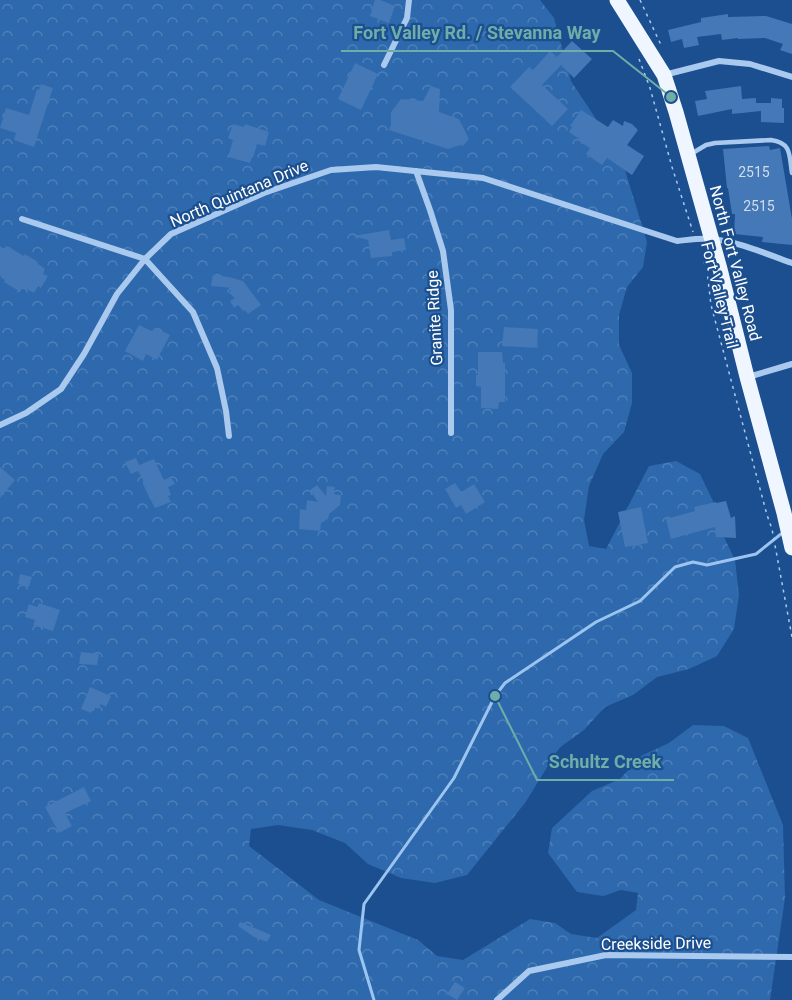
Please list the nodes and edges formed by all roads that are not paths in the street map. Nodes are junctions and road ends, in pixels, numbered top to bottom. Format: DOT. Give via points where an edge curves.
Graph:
graph roads {
  1 [pos="409,0"];
  2 [pos="617,0"];
  3 [pos="384,65"];
  4 [pos="664,75"];
  5 [pos="792,76"];
  6 [pos="689,156"];
  7 [pos="416,171"];
  8 [pos="792,173"];
  9 [pos="22,219"];
  10 [pos="704,239"];
  11 [pos="145,259"];
  12 [pos="791,262"];
  13 [pos="792,364"];
  14 [pos="747,377"];
  15 [pos="0,425"];
  16 [pos="451,433"];
  17 [pos="229,436"];
  18 [pos="792,548"];
  19 [pos="792,957"];
  20 [pos="497,1000"];
  1 -- 3 [label="street" via="407,18"];
  2 -- 4 [label="main road, North Fort Valley Road"];
  4 -- 5 [label="street" via="718,61 750,64"];
  4 -- 6 [label="main road, North Fort Valley Road"];
  6 -- 8 [label="lane" via="716,142 779,141 788,149"];
  6 -- 10 [label="main road, North Fort Valley Road"];
  7 -- 10 [label="street, North Quintana Drive" via="483,178 677,241"];
  7 -- 11 [label="street, North Quintana Drive" via="376,167 331,170 264,193 171,234"];
  7 -- 16 [label="street, Granite Ridge" via="443,251 451,310"];
  9 -- 11 [label="street"];
  10 -- 12 [label="street, North Quintana Drive" via="731,242"];
  10 -- 14 [label="main road, North Fort Valley Road"];
  11 -- 15 [label="street, North Quintana Drive" via="117,294 61,389"];
  11 -- 17 [label="street" via="193,312 217,368"];
  13 -- 14 [label="street"];
  14 -- 18 [label="main road, North Fort Valley Road"];
  19 -- 20 [label="street, Creekside Drive" via="606,955 529,971"];
}
